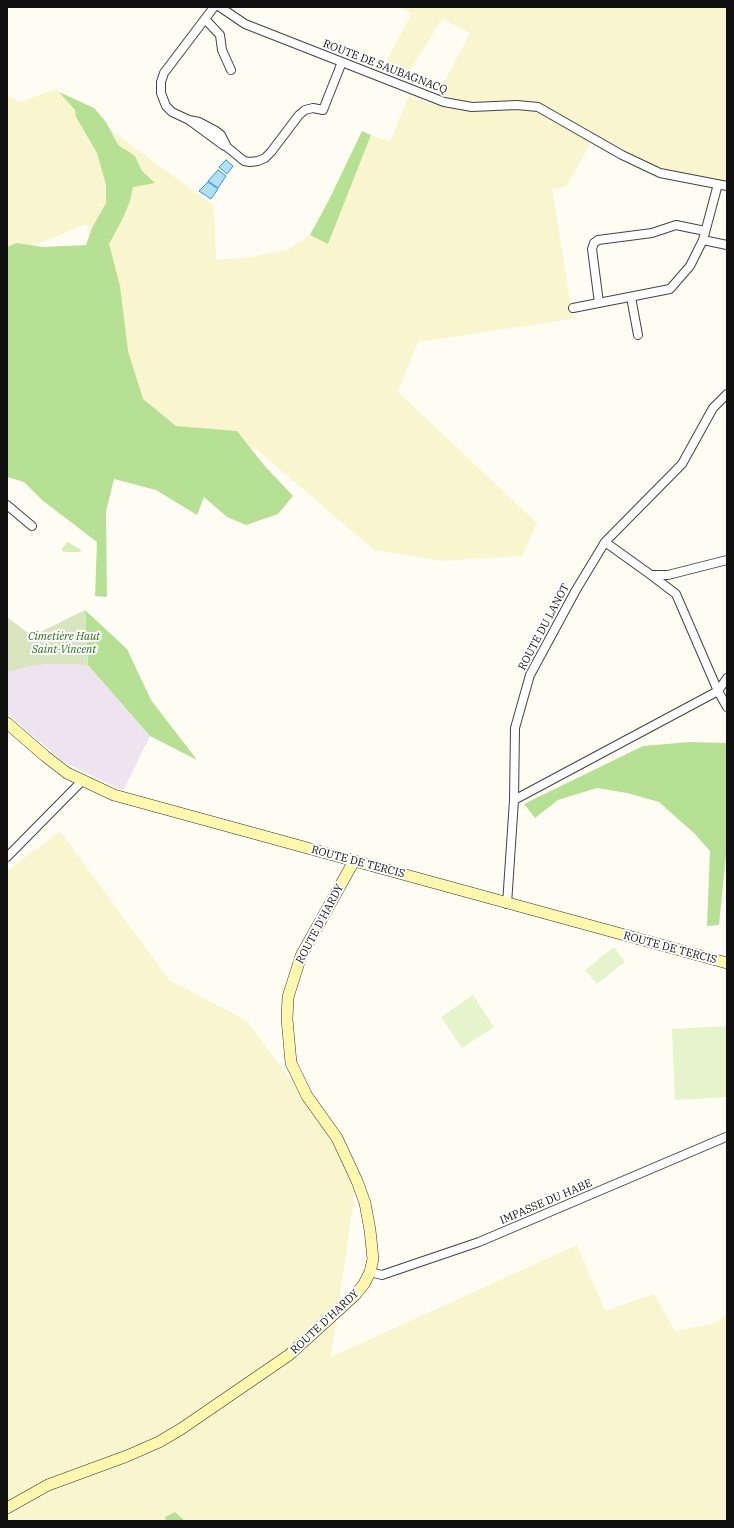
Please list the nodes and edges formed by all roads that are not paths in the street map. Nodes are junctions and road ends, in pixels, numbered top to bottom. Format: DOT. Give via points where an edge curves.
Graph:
graph roads {
  1 [pos="214,7"];
  2 [pos="220,7"];
  3 [pos="205,19"];
  4 [pos="342,62"];
  5 [pos="232,70"];
  6 [pos="718,184"];
  7 [pos="727,186"];
  8 [pos="705,231"];
  9 [pos="703,240"];
  10 [pos="727,245"];
  11 [pos="631,297"];
  12 [pos="599,303"];
  13 [pos="573,308"];
  14 [pos="638,335"];
  15 [pos="727,394"];
  16 [pos="7,505"];
  17 [pos="32,526"];
  18 [pos="605,542"];
  19 [pos="727,560"];
  20 [pos="651,575"];
  21 [pos="727,678"];
  22 [pos="723,691"];
  23 [pos="727,707"];
  24 [pos="7,723"];
  25 [pos="82,781"];
  26 [pos="514,800"];
  27 [pos="7,857"];
  28 [pos="354,861"];
  29 [pos="507,904"];
  30 [pos="727,963"];
  31 [pos="726,1136"];
  32 [pos="370,1272"];
  33 [pos="7,1508"];
  1 -- 3 [label="street"];
  2 -- 4 [label="street, ROUTE DE SAUBAGNACQ" via="245,24"];
  3 -- 4 [label="street" via="167,68 161,82 161,93 166,106 172,112 221,135 227,147 244,161 265,158 305,110 323,110"];
  3 -- 5 [label="street" via="220,35 222,50"];
  4 -- 6 [label="street, ROUTE DE SAUBAGNACQ" via="444,102 472,107 538,107 622,156 660,173"];
  6 -- 7 [label="street, ROUTE DE SAUBAGNACQ"];
  6 -- 8 [label="street"];
  8 -- 9 [label="street"];
  8 -- 12 [label="street" via="676,225 652,233 598,240 592,249"];
  9 -- 10 [label="street"];
  9 -- 11 [label="street" via="690,266 670,290"];
  11 -- 12 [label="street"];
  11 -- 14 [label="street"];
  12 -- 13 [label="street"];
  15 -- 18 [label="street, ROUTE DU LANOT" via="712,408 682,464"];
  16 -- 17 [label="street"];
  18 -- 20 [label="street"];
  18 -- 26 [label="street, ROUTE DU LANOT" via="530,675 515,728"];
  19 -- 20 [label="street" via="668,575"];
  20 -- 22 [label="street" via="676,594"];
  21 -- 22 [label="street"];
  22 -- 23 [label="street"];
  22 -- 26 [label="street"];
  24 -- 25 [label="street, ROUTE DE TERCIS" via="56,765"];
  25 -- 27 [label="street"];
  25 -- 28 [label="street, ROUTE DE TERCIS" via="131,800"];
  26 -- 29 [label="street, ROUTE DU LANOT"];
  28 -- 29 [label="street, ROUTE DE TERCIS"];
  28 -- 32 [label="street, ROUTE D'HARDY" via="311,938 293,978 288,997 288,1041 291,1063 307,1096 337,1138 365,1203 373,1259"];
  29 -- 30 [label="street, ROUTE DE TERCIS"];
  31 -- 32 [label="street, IMPASSE DU HABE" via="479,1242 382,1275"];
  32 -- 33 [label="street, ROUTE D'HARDY" via="355,1295 289,1356 181,1429 127,1456 48,1484"];
}
